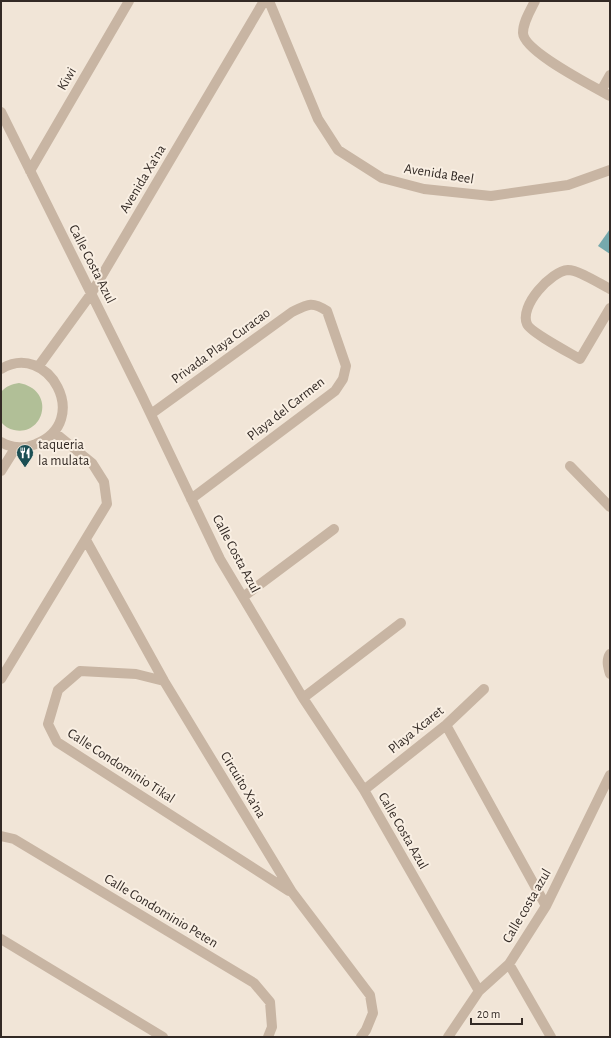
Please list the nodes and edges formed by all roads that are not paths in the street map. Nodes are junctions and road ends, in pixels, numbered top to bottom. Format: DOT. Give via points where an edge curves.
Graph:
graph roads {
  1 [pos="129,1"];
  2 [pos="264,1"];
  3 [pos="269,1"];
  4 [pos="535,1"];
  5 [pos="610,75"];
  6 [pos="606,94"];
  7 [pos="1,112"];
  8 [pos="610,170"];
  9 [pos="30,171"];
  10 [pos="610,289"];
  11 [pos="91,294"];
  12 [pos="310,304"];
  13 [pos="610,308"];
  14 [pos="2,365"];
  15 [pos="38,367"];
  16 [pos="151,414"];
  17 [pos="54,432"];
  18 [pos="1,442"];
  19 [pos="16,447"];
  20 [pos="570,466"];
  21 [pos="1,472"];
  22 [pos="191,499"];
  23 [pos="610,507"];
  24 [pos="334,528"];
  25 [pos="86,540"];
  26 [pos="243,597"];
  27 [pos="401,623"];
  28 [pos="609,655"];
  29 [pos="610,674"];
  30 [pos="1,679"];
  31 [pos="164,680"];
  32 [pos="484,689"];
  33 [pos="304,698"];
  34 [pos="446,725"];
  35 [pos="610,775"];
  36 [pos="364,790"];
  37 [pos="1,836"];
  38 [pos="292,892"];
  39 [pos="546,906"];
  40 [pos="1,939"];
  41 [pos="509,964"];
  42 [pos="479,991"];
  43 [pos="163,1037"];
  44 [pos="268,1037"];
  45 [pos="360,1037"];
  46 [pos="448,1037"];
  47 [pos="551,1037"];
  1 -- 9 [label="street, Kiwi"];
  2 -- 11 [label="street, Avenida Xa'na"];
  3 -- 8 [label="street, Avenida Beel" via="318,119 338,150 382,178 424,189 491,196 568,184"];
  4 -- 6 [label="street" via="525,20 523,34 526,41 542,56"];
  5 -- 6 [label="street"];
  7 -- 9 [label="street, Calle Costa Azul"];
  9 -- 11 [label="street, Calle Costa Azul"];
  10 -- 13 [label="street" via="568,270 550,278 541,287 525,316 527,325 534,332 580,359"];
  11 -- 15 [label="street, Avenida Xa'na"];
  11 -- 16 [label="street, Calle Costa Azul"];
  12 -- 16 [label="street, Privada Playa Curacao" via="292,312"];
  12 -- 22 [label="street, Playa del Carmen" via="328,311 346,366 343,379 335,391"];
  14 -- 15 [label="street" via="27,364"];
  15 -- 17 [label="street" via="51,376 60,388 63,403 61,418"];
  16 -- 22 [label="street, Calle Costa Azul"];
  17 -- 19 [label="street" via="30,447"];
  17 -- 25 [label="street" via="92,463 104,482 107,504"];
  18 -- 19 [label="street"];
  19 -- 21 [label="street"];
  20 -- 23 [label="street"];
  22 -- 26 [label="street, Calle Costa Azul" via="220,559"];
  24 -- 26 [label="street"];
  25 -- 30 [label="street"];
  25 -- 31 [label="street, Circuito Xa'na"];
  26 -- 33 [label="street, Calle Costa Azul"];
  27 -- 33 [label="street"];
  28 -- 29 [label="street" via="607,666"];
  31 -- 38 [label="street, Circuito Xa'na"];
  31 -- 38 [label="street, Calle Condominio Tikal" via="136,674 80,670 58,690 48,724 57,742"];
  32 -- 34 [label="street, Playa Xcaret"];
  33 -- 36 [label="street, Calle Costa Azul"];
  34 -- 36 [label="street, Playa Xcaret"];
  34 -- 39 [label="street"];
  35 -- 39 [label="street, Calle costa azul"];
  36 -- 42 [label="street, Calle Costa Azul"];
  37 -- 44 [label="street, Calle Condominio Peten" via="14,839 254,983 270,1002 272,1027"];
  38 -- 45 [label="street, Circuito Xa'na" via="370,995 373,1013"];
  39 -- 41 [label="street, Calle costa azul"];
  40 -- 43 [label="street"];
  41 -- 42 [label="street, Calle costa azul"];
  41 -- 47 [label="street"];
  42 -- 46 [label="street, Calle costa azul"];
}
